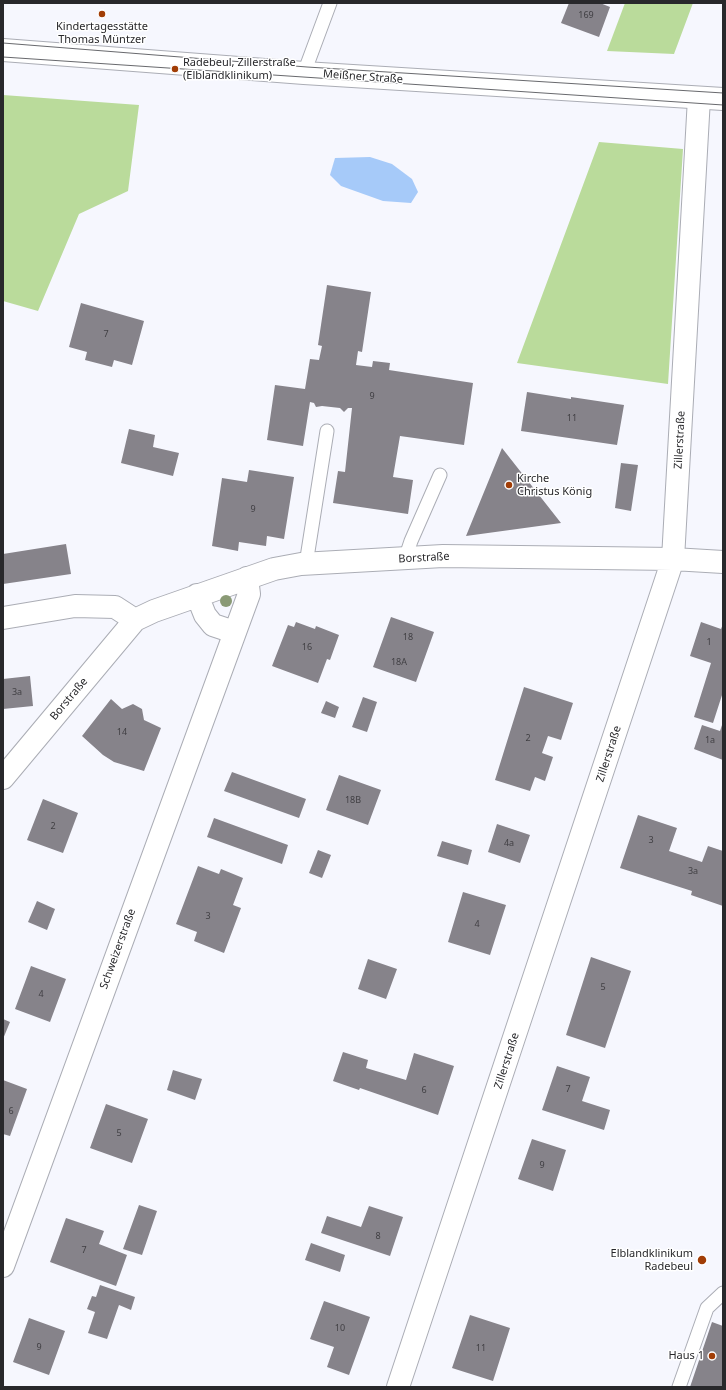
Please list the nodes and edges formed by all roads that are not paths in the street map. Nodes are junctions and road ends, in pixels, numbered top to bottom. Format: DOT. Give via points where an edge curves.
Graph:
graph roads {
  1 [pos="330,3"];
  2 [pos="3,50"];
  3 [pos="304,73"];
  4 [pos="698,98"];
  5 [pos="723,99"];
  6 [pos="326,431"];
  7 [pos="440,475"];
  8 [pos="405,558"];
  9 [pos="673,559"];
  10 [pos="723,562"];
  11 [pos="306,564"];
  12 [pos="247,578"];
  13 [pos="197,595"];
  14 [pos="3,618"];
  15 [pos="135,620"];
  16 [pos="234,632"];
  17 [pos="3,778"];
  18 [pos="3,1266"];
  19 [pos="723,1293"];
  20 [pos="398,1387"];
  21 [pos="678,1387"];
  1 -- 3 [label="lane"];
  2 -- 3 [label="street, Meißner Straße"];
  3 -- 4 [label="street, Meißner Straße"];
  4 -- 5 [label="street, Meißner Straße"];
  4 -- 9 [label="street, Zillerstraße"];
  6 -- 11 [label="lane"];
  7 -- 8 [label="lane"];
  8 -- 9 [label="street, Borstraße" via="443,556"];
  8 -- 11 [label="street, Borstraße"];
  9 -- 10 [label="street, Borstraße"];
  9 -- 20 [label="street, Zillerstraße"];
  11 -- 12 [label="street, Borstraße" via="274,569"];
  12 -- 13 [label="street, Borstraße"];
  12 -- 16 [label="street, Schweizerstraße" via="249,594"];
  13 -- 15 [label="street, Borstraße" via="154,610"];
  13 -- 16 [label="street" via="205,615 213,625"];
  14 -- 15 [label="street" via="75,606 115,607"];
  15 -- 17 [label="street, Borstraße"];
  16 -- 18 [label="street, Schweizerstraße"];
  19 -- 21 [label="lane" via="707,1308"];
}
